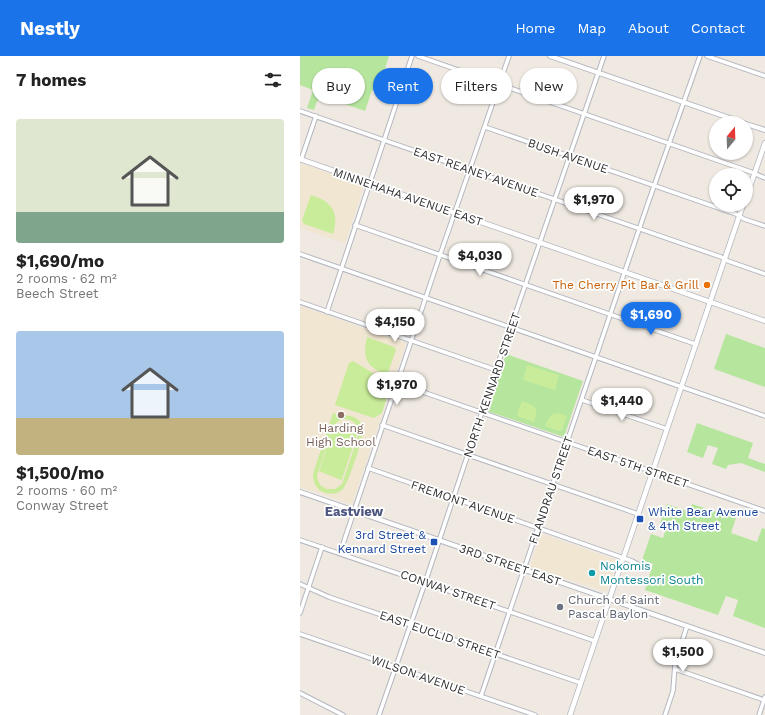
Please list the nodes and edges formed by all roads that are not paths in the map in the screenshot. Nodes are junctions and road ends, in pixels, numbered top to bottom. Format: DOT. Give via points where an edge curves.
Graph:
graph roads {
  1 [pos="412,56"];
  2 [pos="418,56"];
  3 [pos="509,56"];
  4 [pos="550,56"];
  5 [pos="604,56"];
  6 [pos="700,56"];
  7 [pos="707,56"];
  8 [pos="453,68"];
  9 [pos="505,68"];
  10 [pos="599,73"];
  11 [pos="765,76"];
  12 [pos="512,89"];
  13 [pos="684,103"];
  14 [pos="492,104"];
  15 [pos="300,111"];
  16 [pos="584,114"];
  17 [pos="316,116"];
  18 [pos="724,116"];
  19 [pos="753,126"];
  20 [pos="484,127"];
  21 [pos="765,130"];
  22 [pos="383,139"];
  23 [pos="670,143"];
  24 [pos="765,143"];
  25 [pos="570,156"];
  26 [pos="301,160"];
  27 [pos="470,169"];
  28 [pos="754,174"];
  29 [pos="753,177"];
  30 [pos="765,178"];
  31 [pos="369,183"];
  32 [pos="654,186"];
  33 [pos="555,199"];
  34 [pos="740,212"];
  35 [pos="454,213"];
  36 [pos="739,216"];
  37 [pos="355,225"];
  38 [pos="765,226"];
  39 [pos="640,228"];
  40 [pos="540,242"];
  41 [pos="300,254"];
  42 [pos="440,255"];
  43 [pos="725,259"];
  44 [pos="341,268"];
  45 [pos="626,272"];
  46 [pos="765,274"];
  47 [pos="526,284"];
  48 [pos="426,298"];
  49 [pos="300,302"];
  50 [pos="710,302"];
  51 [pos="327,312"];
  52 [pos="611,314"];
  53 [pos="765,321"];
  54 [pos="511,327"];
  55 [pos="411,341"];
  56 [pos="696,344"];
  57 [pos="597,357"];
  58 [pos="496,370"];
  59 [pos="397,383"];
  60 [pos="681,386"];
  61 [pos="582,400"];
  62 [pos="482,413"];
  63 [pos="765,416"];
  64 [pos="382,425"];
  65 [pos="667,429"];
  66 [pos="568,442"];
  67 [pos="468,456"];
  68 [pos="368,468"];
  69 [pos="652,472"];
  70 [pos="553,485"];
  71 [pos="300,492"];
  72 [pos="453,498"];
  73 [pos="354,510"];
  74 [pos="765,511"];
  75 [pos="638,514"];
  76 [pos="538,528"];
  77 [pos="300,540"];
  78 [pos="439,540"];
  79 [pos="322,547"];
  80 [pos="340,553"];
  81 [pos="623,558"];
  82 [pos="648,568"];
  83 [pos="524,570"];
  84 [pos="425,583"];
  85 [pos="300,584"];
  86 [pos="308,588"];
  87 [pos="609,599"];
  88 [pos="510,612"];
  89 [pos="300,613"];
  90 [pos="411,625"];
  91 [pos="687,626"];
  92 [pos="300,634"];
  93 [pos="595,641"];
  94 [pos="765,653"];
  95 [pos="495,654"];
  96 [pos="396,667"];
  97 [pos="675,669"];
  98 [pos="581,683"];
  99 [pos="300,693"];
  100 [pos="481,696"];
  101 [pos="765,699"];
  102 [pos="343,715"];
  103 [pos="379,715"];
  104 [pos="536,715"];
  105 [pos="570,715"];
  106 [pos="665,715"];
  107 [pos="759,715"];
  1 -- 22 [label="street"];
  2 -- 8 [label="street"];
  3 -- 9 [label="street"];
  4 -- 10 [label="street"];
  5 -- 10 [label="street, NORTH KENNARD STREET"];
  6 -- 13 [label="street, FLANDRAU STREET"];
  7 -- 11 [label="street"];
  10 -- 13 [label="street"];
  10 -- 16 [label="street, NORTH KENNARD STREET"];
  12 -- 16 [label="street"];
  13 -- 18 [label="street"];
  13 -- 23 [label="street, FLANDRAU STREET"];
  14 -- 20 [label="street"];
  15 -- 17 [label="street, EAST REANEY AVENUE"];
  16 -- 23 [label="street"];
  16 -- 25 [label="street, NORTH KENNARD STREET"];
  17 -- 22 [label="street, EAST REANEY AVENUE"];
  17 -- 26 [label="street"];
  19 -- 21 [label="street"];
  20 -- 25 [label="street, BUSH AVENUE"];
  20 -- 27 [label="street"];
  22 -- 27 [label="street, EAST REANEY AVENUE"];
  22 -- 31 [label="street"];
  23 -- 28 [label="street"];
  23 -- 32 [label="street, FLANDRAU STREET"];
  24 -- 28 [label="main road"];
  25 -- 32 [label="street, BUSH AVENUE"];
  25 -- 33 [label="street, NORTH KENNARD STREET"];
  26 -- 31 [label="main road, MINNEHAHA AVENUE EAST"];
  27 -- 33 [label="street, EAST REANEY AVENUE"];
  27 -- 35 [label="street"];
  28 -- 29 [label="main road"];
  28 -- 30 [label="street"];
  31 -- 35 [label="main road, MINNEHAHA AVENUE EAST"];
  31 -- 37 [label="street"];
  32 -- 36 [label="street, BUSH AVENUE"];
  32 -- 39 [label="street, FLANDRAU STREET"];
  33 -- 39 [label="street, EAST REANEY AVENUE"];
  33 -- 40 [label="street, NORTH KENNARD STREET"];
  34 -- 36 [label="main road"];
  35 -- 40 [label="main road, MINNEHAHA AVENUE EAST"];
  35 -- 42 [label="street"];
  36 -- 38 [label="street, BUSH AVENUE"];
  36 -- 43 [label="main road"];
  37 -- 42 [label="street"];
  37 -- 44 [label="street"];
  39 -- 43 [label="street, EAST REANEY AVENUE"];
  39 -- 45 [label="street, FLANDRAU STREET"];
  40 -- 45 [label="main road, MINNEHAHA AVENUE EAST"];
  40 -- 47 [label="street, NORTH KENNARD STREET"];
  41 -- 44 [label="street"];
  42 -- 47 [label="street"];
  42 -- 48 [label="street"];
  43 -- 46 [label="street, EAST REANEY AVENUE"];
  43 -- 50 [label="main road"];
  44 -- 48 [label="street"];
  44 -- 51 [label="street"];
  45 -- 50 [label="main road, MINNEHAHA AVENUE EAST"];
  45 -- 52 [label="street, FLANDRAU STREET"];
  47 -- 52 [label="street"];
  47 -- 54 [label="street, NORTH KENNARD STREET"];
  48 -- 54 [label="street"];
  48 -- 55 [label="street"];
  49 -- 51 [label="street"];
  50 -- 53 [label="main road, MINNEHAHA AVENUE EAST"];
  50 -- 56 [label="main road"];
  51 -- 55 [label="street"];
  52 -- 56 [label="street"];
  52 -- 57 [label="street, FLANDRAU STREET"];
  54 -- 57 [label="street"];
  54 -- 58 [label="street, NORTH KENNARD STREET"];
  55 -- 58 [label="street"];
  55 -- 59 [label="street"];
  56 -- 60 [label="main road"];
  57 -- 60 [label="street"];
  57 -- 61 [label="street, FLANDRAU STREET"];
  58 -- 62 [label="street, NORTH KENNARD STREET"];
  59 -- 62 [label="street, EAST 5TH STREET"];
  59 -- 64 [label="street"];
  60 -- 63 [label="street"];
  60 -- 65 [label="main road"];
  61 -- 65 [label="street"];
  61 -- 66 [label="street, FLANDRAU STREET"];
  62 -- 66 [label="street, EAST 5TH STREET"];
  62 -- 67 [label="street, NORTH KENNARD STREET"];
  64 -- 67 [label="street"];
  64 -- 68 [label="street"];
  65 -- 69 [label="main road"];
  66 -- 69 [label="street, EAST 5TH STREET"];
  66 -- 70 [label="street, FLANDRAU STREET"];
  67 -- 70 [label="street"];
  67 -- 72 [label="street, NORTH KENNARD STREET"];
  68 -- 72 [label="street, FREMONT AVENUE"];
  68 -- 73 [label="street"];
  69 -- 74 [label="street, EAST 5TH STREET"];
  69 -- 75 [label="main road"];
  70 -- 75 [label="street"];
  70 -- 76 [label="street, FLANDRAU STREET"];
  71 -- 73 [label="street, 3RD STREET EAST"];
  72 -- 76 [label="street, FREMONT AVENUE"];
  72 -- 78 [label="street, NORTH KENNARD STREET"];
  73 -- 78 [label="street, 3RD STREET EAST"];
  73 -- 80 [label="street"];
  75 -- 81 [label="main road"];
  76 -- 81 [label="street, FREMONT AVENUE"];
  76 -- 83 [label="street, FLANDRAU STREET"];
  77 -- 79 [label="street, CONWAY STREET"];
  78 -- 83 [label="street, 3RD STREET EAST"];
  78 -- 84 [label="street, NORTH KENNARD STREET"];
  79 -- 80 [label="street, CONWAY STREET"];
  79 -- 86 [label="street"];
  80 -- 84 [label="street, CONWAY STREET"];
  81 -- 82 [label="street, FREMONT AVENUE"];
  81 -- 87 [label="main road"];
  83 -- 87 [label="street, 3RD STREET EAST"];
  83 -- 88 [label="street, FLANDRAU STREET"];
  84 -- 88 [label="street, CONWAY STREET"];
  84 -- 90 [label="street, NORTH KENNARD STREET"];
  85 -- 86 [label="street, EAST EUCLID STREET"];
  86 -- 89 [label="street"];
  86 -- 90 [label="street, EAST EUCLID STREET"];
  87 -- 91 [label="street, 3RD STREET EAST"];
  87 -- 93 [label="main road"];
  88 -- 93 [label="street, CONWAY STREET"];
  88 -- 95 [label="street, FLANDRAU STREET"];
  90 -- 95 [label="street, EAST EUCLID STREET"];
  90 -- 96 [label="street, NORTH KENNARD STREET"];
  91 -- 94 [label="street, 3RD STREET EAST"];
  91 -- 97 [label="street"];
  92 -- 96 [label="street, WILSON AVENUE"];
  93 -- 98 [label="main road"];
  95 -- 98 [label="street, EAST EUCLID STREET"];
  95 -- 100 [label="street, FLANDRAU STREET"];
  96 -- 100 [label="street, WILSON AVENUE"];
  96 -- 103 [label="street, NORTH KENNARD STREET"];
  97 -- 101 [label="street"];
  97 -- 106 [label="street" via="673,691"];
  98 -- 105 [label="main road"];
  99 -- 102 [label="street"];
  100 -- 104 [label="street, WILSON AVENUE"];
  101 -- 107 [label="street"];
}
